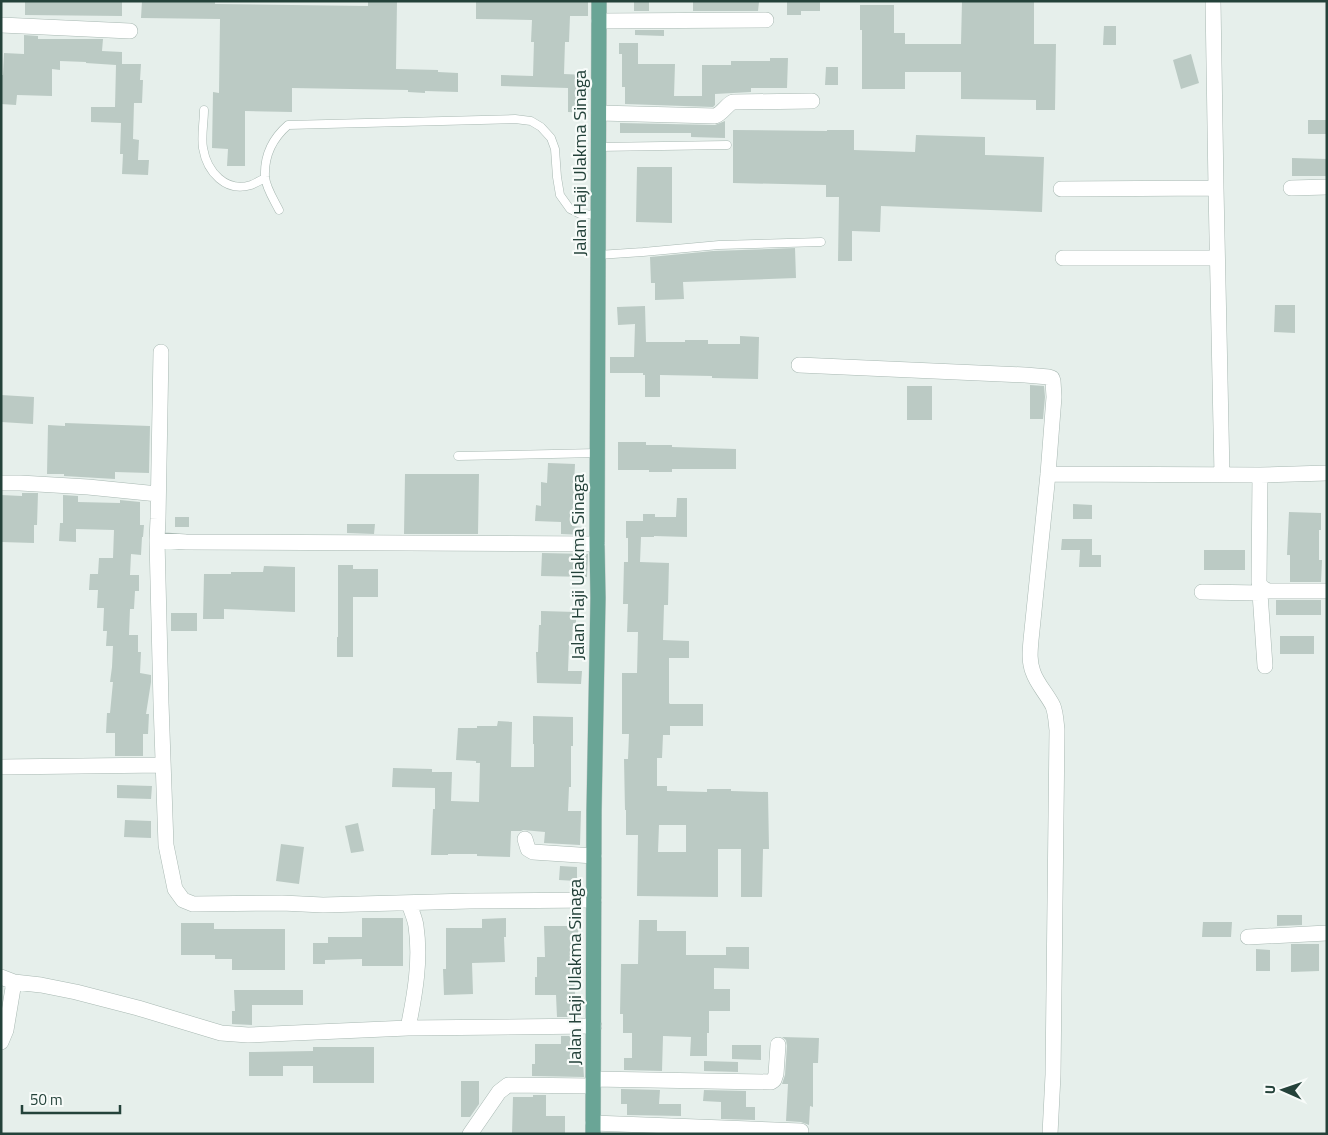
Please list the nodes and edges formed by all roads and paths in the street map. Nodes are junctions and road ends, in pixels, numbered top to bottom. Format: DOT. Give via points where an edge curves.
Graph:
graph roads {
  1 [pos="599,1"];
  2 [pos="1213,1"];
  3 [pos="766,20"];
  4 [pos="599,21"];
  5 [pos="1,25"];
  6 [pos="130,31"];
  7 [pos="812,101"];
  8 [pos="204,110"];
  9 [pos="598,113"];
  10 [pos="727,145"];
  11 [pos="598,147"];
  12 [pos="265,178"];
  13 [pos="1327,187"];
  14 [pos="1216,188"];
  15 [pos="1291,188"];
  16 [pos="1061,189"];
  17 [pos="278,210"];
  18 [pos="598,216"];
  19 [pos="821,242"];
  20 [pos="598,255"];
  21 [pos="1063,258"];
  22 [pos="1217,258"];
  23 [pos="161,352"];
  24 [pos="799,365"];
  25 [pos="598,453"];
  26 [pos="458,456"];
  27 [pos="1327,473"];
  28 [pos="1048,474"];
  29 [pos="1222,475"];
  30 [pos="1260,475"];
  31 [pos="1,483"];
  32 [pos="158,494"];
  33 [pos="157,540"];
  34 [pos="597,544"];
  35 [pos="1327,591"];
  36 [pos="1202,592"];
  37 [pos="1264,592"];
  38 [pos="1265,666"];
  39 [pos="163,765"];
  40 [pos="1,767"];
  41 [pos="525,839"];
  42 [pos="594,856"];
  43 [pos="594,900"];
  44 [pos="409,903"];
  45 [pos="1327,933"];
  46 [pos="1248,936"];
  47 [pos="8,980"];
  48 [pos="594,1026"];
  49 [pos="408,1028"];
  50 [pos="1,1042"];
  51 [pos="778,1045"];
  52 [pos="593,1083"];
  53 [pos="593,1128"];
  54 [pos="801,1131"];
  55 [pos="766,1132"];
  56 [pos="470,1134"];
  57 [pos="1050,1134"];
  1 -- 4 [label="main road, Jalan Haji Ulakma Sinaga"];
  2 -- 14 [label="street"];
  3 -- 4 [label="street"];
  4 -- 9 [label="main road, Jalan Haji Ulakma Sinaga"];
  5 -- 6 [label="street"];
  7 -- 9 [label="street" via="733,102 715,116"];
  8 -- 12 [label="lane" via="203,148 214,175 223,183 239,187"];
  9 -- 11 [label="main road, Jalan Haji Ulakma Sinaga"];
  10 -- 11 [label="lane"];
  11 -- 18 [label="main road, Jalan Haji Ulakma Sinaga"];
  12 -- 17 [label="lane"];
  12 -- 18 [label="lane" via="270,147 288,125 514,119 531,121 551,138 560,195 570,209"];
  13 -- 15 [label="street"];
  14 -- 16 [label="street"];
  14 -- 22 [label="street"];
  18 -- 20 [label="main road, Jalan Haji Ulakma Sinaga"];
  19 -- 20 [label="lane" via="719,245"];
  20 -- 25 [label="main road, Jalan Haji Ulakma Sinaga"];
  21 -- 22 [label="street"];
  22 -- 29 [label="street"];
  23 -- 32 [label="street"];
  24 -- 28 [label="street" via="1052,378 1054,397"];
  25 -- 26 [label="lane"];
  25 -- 34 [label="main road, Jalan Haji Ulakma Sinaga"];
  27 -- 30 [label="street"];
  28 -- 29 [label="street"];
  28 -- 57 [label="street" via="1030,661 1037,681 1053,707 1057,730"];
  29 -- 30 [label="street"];
  30 -- 37 [label="street" via="1259,582"];
  31 -- 32 [label="street"];
  32 -- 33 [label="street"];
  33 -- 34 [label="street"];
  33 -- 39 [label="street"];
  34 -- 42 [label="main road, Jalan Haji Ulakma Sinaga"];
  35 -- 37 [label="street"];
  36 -- 37 [label="street"];
  37 -- 38 [label="street"];
  39 -- 40 [label="street"];
  39 -- 44 [label="street" via="166,845 175,890 183,900 193,904"];
  41 -- 42 [label="street" via="528,849 533,852"];
  42 -- 43 [label="main road, Jalan Haji Ulakma Sinaga"];
  43 -- 44 [label="street"];
  43 -- 48 [label="main road, Jalan Haji Ulakma Sinaga"];
  44 -- 49 [label="street" via="416,924 417,954 416,989"];
  45 -- 46 [label="street"];
  47 -- 49 [label="street" via="76,992 221,1033 248,1035"];
  47 -- 50 [label="street" via="6,1030"];
  48 -- 49 [label="street"];
  48 -- 52 [label="main road, Jalan Haji Ulakma Sinaga"];
  51 -- 52 [label="street" via="776,1074 771,1082"];
  52 -- 53 [label="main road, Jalan Haji Ulakma Sinaga"];
  52 -- 56 [label="street" via="508,1085 499,1092"];
  53 -- 55 [label="street"];
  54 -- 55 [label="street"];
}
